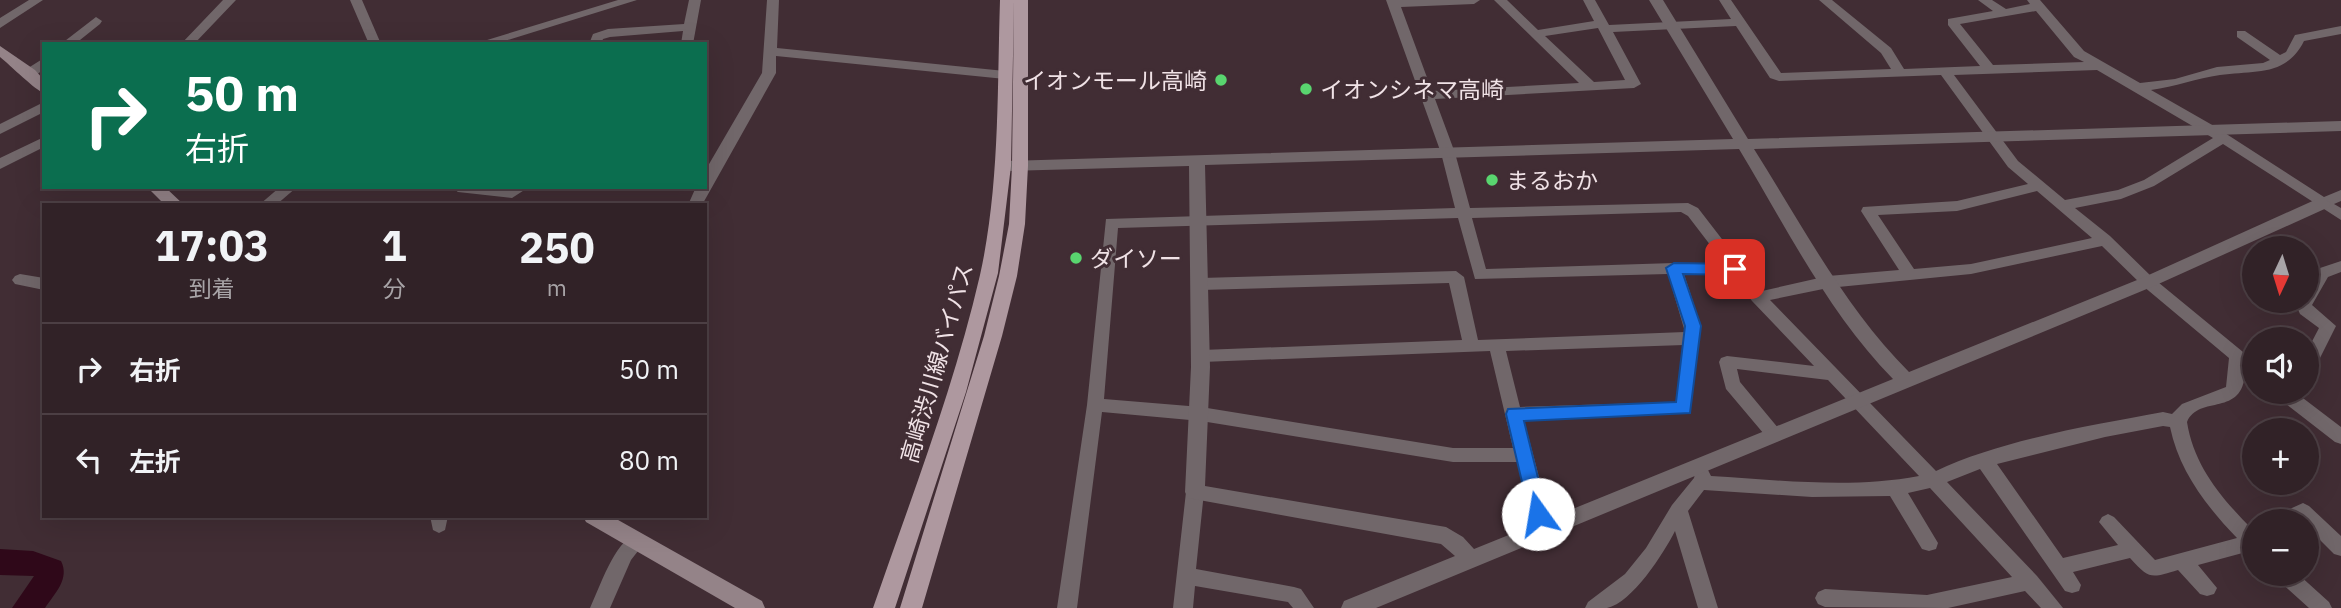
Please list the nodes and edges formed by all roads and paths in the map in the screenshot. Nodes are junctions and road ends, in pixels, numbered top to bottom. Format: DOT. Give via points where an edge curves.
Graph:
graph roads {
  1 [pos="37,0"];
  2 [pos="230,0"];
  3 [pos="356,0"];
  4 [pos="631,0"];
  5 [pos="695,0"];
  6 [pos="774,0"];
  7 [pos="1007,0"];
  8 [pos="1021,0"];
  9 [pos="1474,0"];
  10 [pos="1500,0"];
  11 [pos="1590,0"];
  12 [pos="1657,0"];
  13 [pos="1725,0"];
  14 [pos="1825,0"];
  15 [pos="1984,0"];
  16 [pos="1393,2"];
  17 [pos="2034,3"];
  18 [pos="2003,12"];
  19 [pos="96,21"];
  20 [pos="1740,22"];
  21 [pos="0,24"];
  22 [pos="1672,25"];
  23 [pos="1604,26"];
  24 [pos="690,27"];
  25 [pos="2341,30"];
  26 [pos="1536,34"];
  27 [pos="2242,34"];
  28 [pos="70,42"];
  29 [pos="189,42"];
  30 [pos="374,42"];
  31 [pos="487,42"];
  32 [pos="596,42"];
  33 [pos="687,42"];
  34 [pos="0,50"];
  35 [pos="769,51"];
  36 [pos="2281,61"];
  37 [pos="42,64"];
  38 [pos="2097,66"];
  39 [pos="1990,70"];
  40 [pos="1945,71"];
  41 [pos="30,73"];
  42 [pos="1900,73"];
  43 [pos="1005,75"];
  44 [pos="42,87"];
  45 [pos="1591,87"];
  46 [pos="2136,88"];
  47 [pos="1426,95"];
  48 [pos="42,107"];
  49 [pos="2341,126"];
  50 [pos="2208,129"];
  51 [pos="0,130"];
  52 [pos="1992,136"];
  53 [pos="2222,139"];
  54 [pos="42,142"];
  55 [pos="1745,144"];
  56 [pos="1448,153"];
  57 [pos="1198,160"];
  58 [pos="0,164"];
  59 [pos="1011,166"];
  60 [pos="707,180"];
  61 [pos="2039,186"];
  62 [pos="157,189"];
  63 [pos="287,189"];
  64 [pos="476,189"];
  65 [pos="519,189"];
  66 [pos="2341,195"];
  67 [pos="170,203"];
  68 [pos="269,203"];
  69 [pos="2323,203"];
  70 [pos="2063,205"];
  71 [pos="1464,213"];
  72 [pos="2341,215"];
  73 [pos="1199,222"];
  74 [pos="2105,240"];
  75 [pos="2341,266"];
  76 [pos="1674,268"];
  77 [pos="1735,269"];
  78 [pos="1910,275"];
  79 [pos="2319,278"];
  80 [pos="20,280"];
  81 [pos="1828,282"];
  82 [pos="2148,282"];
  83 [pos="42,284"];
  84 [pos="1201,284"];
  85 [pos="1758,297"];
  86 [pos="2311,313"];
  87 [pos="2334,327"];
  88 [pos="1693,334"];
  89 [pos="1471,346"];
  90 [pos="1497,346"];
  91 [pos="2319,349"];
  92 [pos="1202,356"];
  93 [pos="2237,358"];
  94 [pos="2242,362"];
  95 [pos="1830,374"];
  96 [pos="1908,382"];
  97 [pos="1857,402"];
  98 [pos="2298,404"];
  99 [pos="1095,405"];
  100 [pos="1201,414"];
  101 [pos="1514,414"];
  102 [pos="2178,422"];
  103 [pos="1775,435"];
  104 [pos="2341,437"];
  105 [pos="1524,455"];
  106 [pos="1984,460"];
  107 [pos="1701,475"];
  108 [pos="1934,480"];
  109 [pos="1895,488"];
  110 [pos="1195,492"];
  111 [pos="1678,510"];
  112 [pos="596,518"];
  113 [pos="2108,522"];
  114 [pos="2242,527"];
  115 [pos="2319,527"];
  116 [pos="1544,530"];
  117 [pos="2242,541"];
  118 [pos="636,542"];
  119 [pos="1929,543"];
  120 [pos="2341,548"];
  121 [pos="2134,549"];
  122 [pos="1469,558"];
  123 [pos="2182,561"];
  124 [pos="2059,567"];
  125 [pos="1187,576"];
  126 [pos="2029,582"];
  127 [pos="2072,585"];
  128 [pos="2298,586"];
  129 [pos="2207,588"];
  130 [pos="1825,598"];
  131 [pos="600,608"];
  132 [pos="754,608"];
  133 [pos="884,608"];
  134 [pos="911,608"];
  135 [pos="1067,608"];
  136 [pos="1183,608"];
  137 [pos="1304,608"];
  138 [pos="1352,608"];
  139 [pos="1595,608"];
  140 [pos="1708,608"];
  141 [pos="2053,608"];
  142 [pos="2322,608"];
  1 -- 21 [label="street"];
  2 -- 29 [label="street"];
  3 -- 30 [label="street"];
  4 -- 31 [label="street"];
  5 -- 24 [label="street"];
  6 -- 35 [label="street"];
  7 -- 43 [label="main road, 高崎渋川線バイパス"];
  8 -- 59 [label="main road, 高崎渋川線バイパス"];
  9 -- 16 [label="street"];
  10 -- 26 [label="street"];
  11 -- 23 [label="street"];
  12 -- 22 [label="street"];
  13 -- 20 [label="street"];
  14 -- 42 [label="street" via="1886,51"];
  15 -- 18 [label="street"];
  16 -- 47 [label="street"];
  17 -- 18 [label="street"];
  17 -- 38 [label="street" via="2079,54"];
  18 -- 39 [label="street" via="1952,22"];
  19 -- 28 [label="street"];
  20 -- 22 [label="street"];
  20 -- 42 [label="street" via="1779,77"];
  22 -- 23 [label="street"];
  22 -- 55 [label="street"];
  23 -- 26 [label="street"];
  23 -- 45 [label="street" via="1634,85"];
  24 -- 32 [label="street" via="608,33"];
  24 -- 33 [label="street"];
  25 -- 36 [label="street" via="2299,38 2291,54"];
  26 -- 45 [label="street"];
  27 -- 36 [label="street"];
  34 -- 41 [label="main road"];
  35 -- 43 [label="street"];
  35 -- 60 [label="street" via="769,73"];
  36 -- 46 [label="street"];
  37 -- 41 [label="street"];
  38 -- 39 [label="street"];
  38 -- 46 [label="street"];
  39 -- 40 [label="street"];
  40 -- 42 [label="street"];
  40 -- 52 [label="street"];
  41 -- 44 [label="main road"];
  43 -- 59 [label="main road, 高崎渋川線バイパス"];
  45 -- 47 [label="street"];
  46 -- 50 [label="street"];
  47 -- 56 [label="street"];
  48 -- 51 [label="street"];
  49 -- 50 [label="street"];
  50 -- 52 [label="street"];
  50 -- 53 [label="street"];
  52 -- 55 [label="street"];
  52 -- 61 [label="street" via="2013,164"];
  53 -- 69 [label="street"];
  53 -- 70 [label="street" via="2148,183 2121,194"];
  54 -- 58 [label="street"];
  55 -- 56 [label="street"];
  55 -- 81 [label="street"];
  56 -- 57 [label="street"];
  56 -- 71 [label="street"];
  57 -- 59 [label="street"];
  57 -- 73 [label="street"];
  59 -- 133 [label="main road, 高崎渋川線バイパス" via="974,335"];
  59 -- 134 [label="main road, 高崎渋川線バイパス" via="1017,224 1008,276"];
  61 -- 70 [label="street"];
  61 -- 78 [label="street" via="1957,206 1868,211"];
  62 -- 67 [label="main road"];
  63 -- 68 [label="street"];
  64 -- 65 [label="street" via="512,193"];
  66 -- 69 [label="street"];
  69 -- 72 [label="street"];
  69 -- 82 [label="street"];
  70 -- 74 [label="street"];
  71 -- 73 [label="street"];
  71 -- 76 [label="street" via="1480,275"];
  71 -- 77 [label="street" via="1689,208"];
  73 -- 84 [label="street"];
  73 -- 99 [label="street" via="1111,223"];
  74 -- 78 [label="street" via="1971,269"];
  74 -- 82 [label="street"];
  75 -- 79 [label="street"];
  76 -- 77 [label="street"];
  76 -- 88 [label="street"];
  77 -- 85 [label="street"];
  78 -- 81 [label="street"];
  80 -- 83 [label="street"];
  81 -- 85 [label="street"];
  81 -- 96 [label="street" via="1880,354"];
  82 -- 93 [label="street"];
  82 -- 96 [label="street"];
  84 -- 89 [label="street" via="1456,277"];
  84 -- 92 [label="street"];
  85 -- 95 [label="street"];
  86 -- 87 [label="street"];
  87 -- 91 [label="street"];
  88 -- 90 [label="street" via="1681,341"];
  88 -- 101 [label="street" via="1684,408"];
  89 -- 90 [label="street"];
  89 -- 92 [label="street"];
  90 -- 101 [label="street"];
  92 -- 100 [label="street"];
  93 -- 94 [label="street"];
  93 -- 102 [label="street" via="2232,392 2185,410"];
  95 -- 97 [label="street"];
  95 -- 103 [label="street" via="1727,362 1732,384"];
  96 -- 97 [label="street"];
  97 -- 103 [label="street"];
  97 -- 108 [label="street"];
  98 -- 104 [label="street"];
  99 -- 100 [label="street"];
  99 -- 135 [label="street"];
  100 -- 105 [label="street" via="1453,455"];
  100 -- 110 [label="street"];
  101 -- 105 [label="street"];
  102 -- 106 [label="street" via="2163,419 2117,427"];
  102 -- 114 [label="street" via="2205,488"];
  103 -- 107 [label="street"];
  105 -- 116 [label="street"];
  106 -- 108 [label="street"];
  106 -- 124 [label="street"];
  107 -- 109 [label="street" via="1812,491"];
  107 -- 111 [label="street"];
  107 -- 116 [label="street"];
  108 -- 109 [label="street"];
  108 -- 126 [label="street"];
  109 -- 119 [label="street"];
  110 -- 122 [label="street" via="1446,536"];
  110 -- 125 [label="street"];
  111 -- 139 [label="street" via="1632,580"];
  111 -- 140 [label="street"];
  112 -- 118 [label="main road"];
  113 -- 121 [label="street"];
  115 -- 120 [label="street"];
  116 -- 122 [label="street"];
  117 -- 123 [label="street"];
  118 -- 131 [label="street" via="624,555"];
  118 -- 132 [label="main road"];
  121 -- 123 [label="street" via="2152,569"];
  121 -- 124 [label="street"];
  122 -- 138 [label="street"];
  123 -- 129 [label="street"];
  124 -- 127 [label="street"];
  125 -- 136 [label="street"];
  125 -- 137 [label="street" via="1294,595"];
  126 -- 130 [label="street" via="1927,604"];
  126 -- 141 [label="street"];
  128 -- 142 [label="street"];
}
